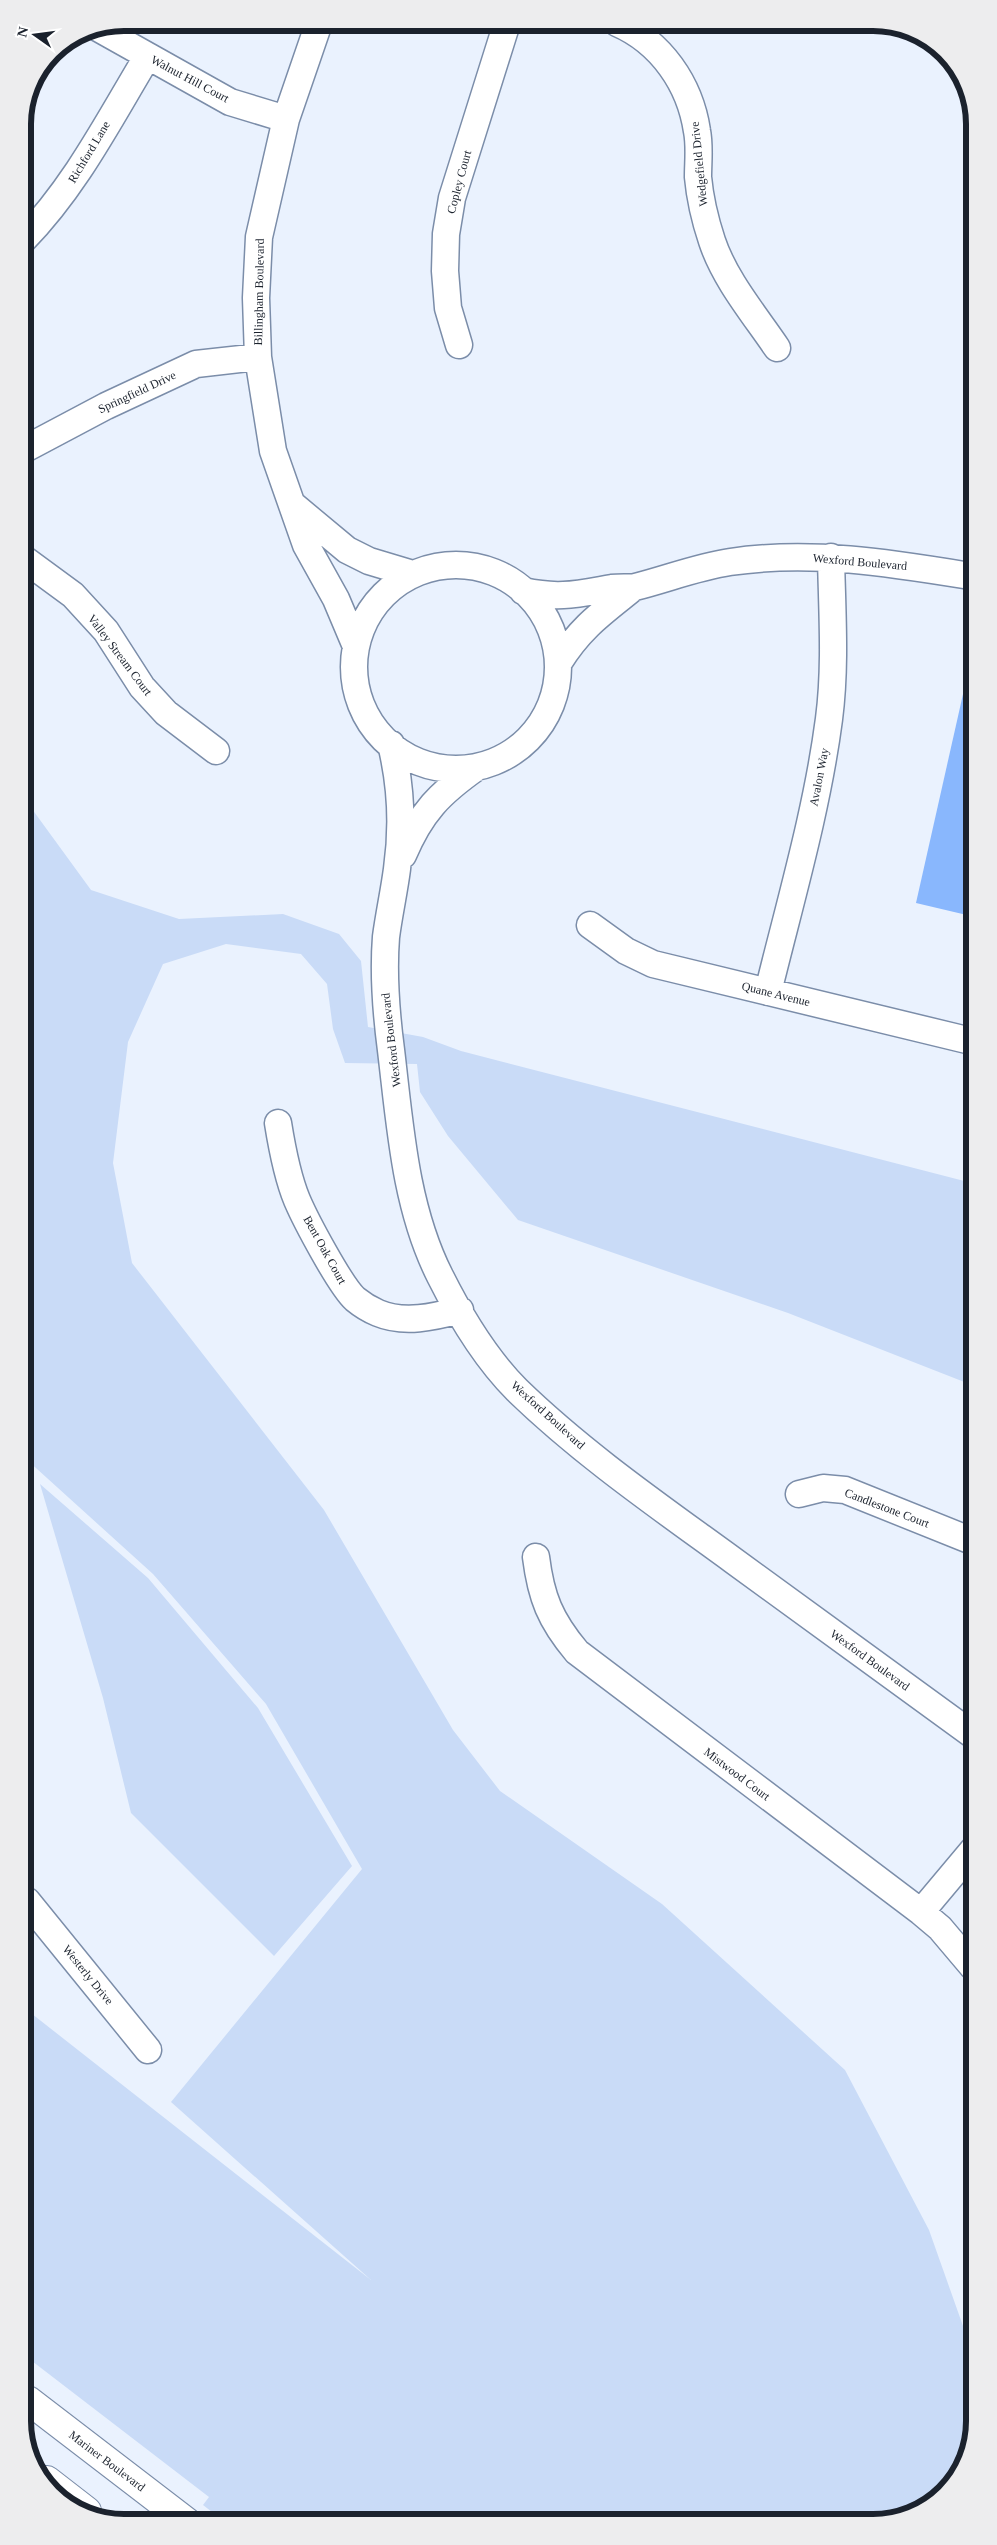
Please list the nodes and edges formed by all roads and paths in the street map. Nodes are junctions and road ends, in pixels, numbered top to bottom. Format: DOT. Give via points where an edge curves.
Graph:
graph roads {
  1 [pos="316,31"];
  2 [pos="504,31"];
  3 [pos="630,31"];
  4 [pos="107,33"];
  5 [pos="147,56"];
  6 [pos="286,119"];
  7 [pos="31,232"];
  8 [pos="459,345"];
  9 [pos="777,348"];
  10 [pos="258,357"];
  11 [pos="31,446"];
  12 [pos="293,505"];
  13 [pos="831,557"];
  14 [pos="31,564"];
  15 [pos="409,573"];
  16 [pos="966,575"];
  17 [pos="634,587"];
  18 [pos="523,591"];
  19 [pos="355,644"];
  20 [pos="559,662"];
  21 [pos="391,744"];
  22 [pos="216,751"];
  23 [pos="477,767"];
  24 [pos="397,869"];
  25 [pos="590,925"];
  26 [pos="768,992"];
  27 [pos="966,1040"];
  28 [pos="278,1123"];
  29 [pos="460,1310"];
  30 [pos="800,1494"];
  31 [pos="966,1539"];
  32 [pos="536,1557"];
  33 [pos="966,1730"];
  34 [pos="966,1858"];
  35 [pos="31,1906"];
  36 [pos="921,1912"];
  37 [pos="966,1958"];
  38 [pos="148,2050"];
  39 [pos="31,2402"];
  40 [pos="177,2514"];
  1 -- 6 [label="street, Billingham Boulevard"];
  2 -- 8 [label="street, Copley Court" via="452,198 446,234 448,308"];
  3 -- 9 [label="street, Wedgefield Drive" via="648,41 666,59 682,84 698,133 698,178 712,243 727,273"];
  4 -- 5 [label="street, Walnut Hill Court"];
  5 -- 6 [label="street, Walnut Hill Court" via="230,102"];
  5 -- 7 [label="street, Richford Lane" via="66,191"];
  6 -- 10 [label="street, Billingham Boulevard" via="259,237"];
  10 -- 11 [label="street, Springfield Drive" via="196,364"];
  10 -- 12 [label="street, Billingham Boulevard" via="273,451"];
  12 -- 15 [label="street" via="347,550 369,561"];
  12 -- 19 [label="street, Billingham Boulevard" via="306,545 336,599"];
  13 -- 16 [label="street, Wexford Boulevard" via="880,561"];
  13 -- 17 [label="street, Wexford Boulevard" via="785,556 730,562"];
  13 -- 26 [label="street, Avalon Way" via="832,676 822,772"];
  14 -- 22 [label="street, Valley Stream Court" via="73,595 106,631 142,687 166,713"];
  15 -- 18 [label="street" via="448,565 468,566 506,579"];
  15 -- 19 [label="street" via="375,603 360,628"];
  17 -- 18 [label="street, Wexford Boulevard" via="571,596"];
  17 -- 20 [label="street, Wexford Boulevard" via="573,639"];
  18 -- 20 [label="street" via="548,624 555,639"];
  19 -- 21 [label="street" via="356,684 363,707 374,727"];
  20 -- 23 [label="street" via="558,686 553,702 532,737 500,760"];
  21 -- 23 [label="street" via="410,758 429,765"];
  21 -- 24 [label="street, Wexford Boulevard" via="400,795"];
  23 -- 24 [label="street, Wexford Boulevard" via="447,787 433,803 413,831"];
  24 -- 29 [label="street, Wexford Boulevard" via="390,904 384,986 408,1174 439,1275"];
  25 -- 26 [label="street, Quane Avenue" via="626,952 652,964"];
  26 -- 27 [label="street, Quane Avenue"];
  28 -- 29 [label="street, Bent Oak Court" via="297,1200 344,1285 356,1299 378,1313 402,1318 426,1319"];
  29 -- 33 [label="street, Wexford Boulevard" via="490,1358 516,1389 578,1443"];
  30 -- 31 [label="street, Candlestone Court" via="823,1488 845,1490"];
  32 -- 36 [label="street, Mistwood Court" via="546,1606 560,1632 577,1652"];
  34 -- 36 [label="street"];
  35 -- 38 [label="street, Westerly Drive"];
  36 -- 37 [label="street, Mistwood Court"];
  39 -- 40 [label="main road, Mariner Boulevard"];
}
